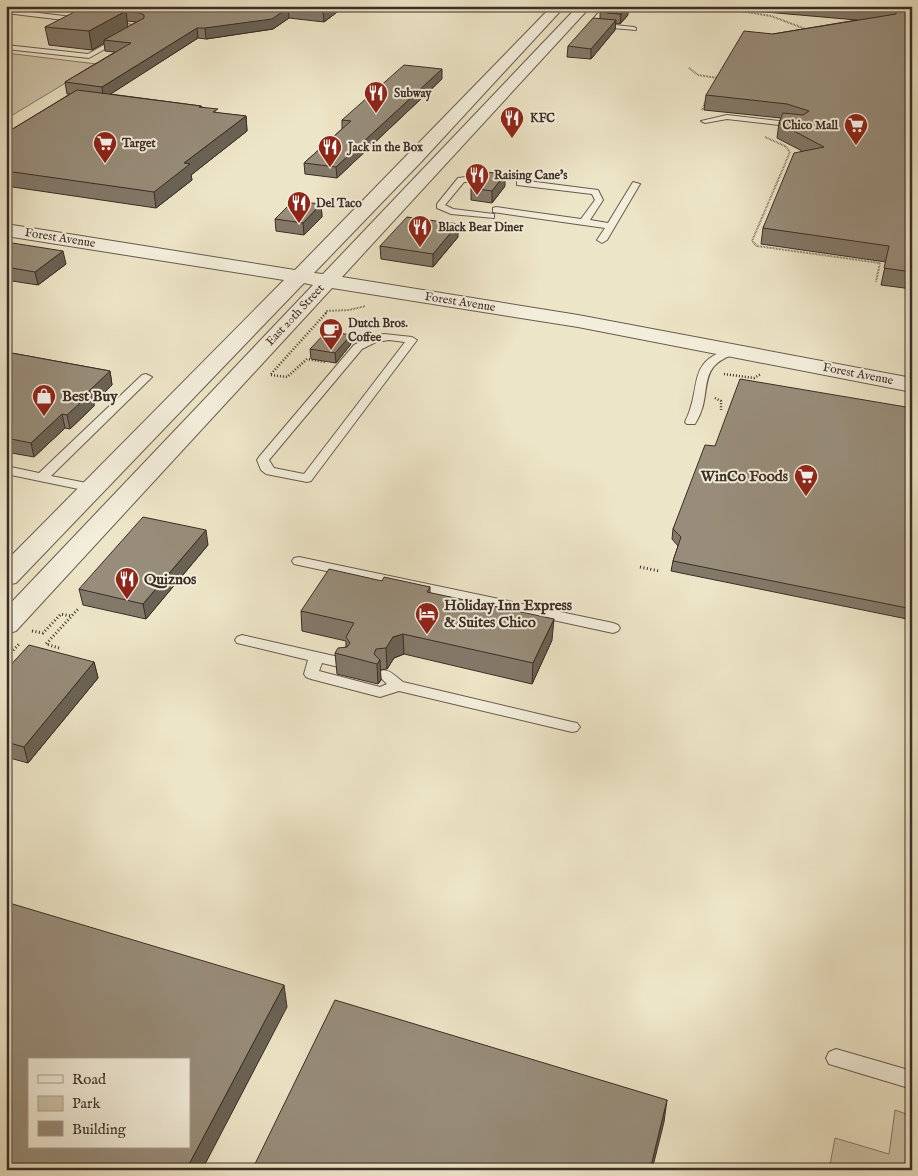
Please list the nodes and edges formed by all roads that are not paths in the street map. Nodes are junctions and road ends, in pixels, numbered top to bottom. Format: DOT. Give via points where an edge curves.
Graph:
graph roads {
  1 [pos="559,6"];
  2 [pos="585,6"];
  3 [pos="608,6"];
  4 [pos="6,11"];
  5 [pos="73,19"];
  6 [pos="92,21"];
  7 [pos="102,22"];
  8 [pos="50,24"];
  9 [pos="634,29"];
  10 [pos="537,30"];
  11 [pos="561,32"];
  12 [pos="6,47"];
  13 [pos="705,116"];
  14 [pos="801,126"];
  15 [pos="418,155"];
  16 [pos="442,158"];
  17 [pos="494,180"];
  18 [pos="520,183"];
  19 [pos="636,184"];
  20 [pos="6,216"];
  21 [pos="584,222"];
  22 [pos="611,226"];
  23 [pos="6,230"];
  24 [pos="602,240"];
  25 [pos="304,270"];
  26 [pos="334,274"];
  27 [pos="737,350"];
  28 [pos="342,365"];
  29 [pos="912,367"];
  30 [pos="146,377"];
  31 [pos="912,385"];
  32 [pos="691,422"];
  33 [pos="6,470"];
  34 [pos="41,478"];
  35 [pos="93,488"];
  36 [pos="298,561"];
  37 [pos="6,578"];
  38 [pos="6,625"];
  39 [pos="613,628"];
  40 [pos="242,640"];
  41 [pos="316,657"];
  42 [pos="344,663"];
  43 [pos="384,674"];
  44 [pos="398,686"];
  45 [pos="572,727"];
  46 [pos="836,1058"];
  47 [pos="912,1080"];
  1 -- 10 [label="street, East 20th Street"];
  2 -- 11 [label="street, East 20th Street"];
  3 -- 9 [label="lane" via="592,25"];
  4 -- 5 [label="lane"];
  5 -- 6 [label="lane"];
  5 -- 8 [label="lane"];
  7 -- 12 [label="lane" via="141,27 89,56"];
  10 -- 11 [label="street"];
  10 -- 15 [label="street, East 20th Street"];
  11 -- 16 [label="street, East 20th Street"];
  13 -- 14 [label="lane"];
  15 -- 16 [label="street"];
  15 -- 25 [label="street, East 20th Street"];
  16 -- 26 [label="street, East 20th Street"];
  17 -- 21 [label="lane" via="461,180 440,206 451,211"];
  18 -- 21 [label="lane" via="595,192 600,200"];
  19 -- 22 [label="lane"];
  20 -- 25 [label="street, Forest Avenue"];
  21 -- 22 [label="lane"];
  22 -- 24 [label="lane"];
  23 -- 25 [label="street, Forest Avenue"];
  25 -- 26 [label="street, Forest Avenue"];
  25 -- 35 [label="street, East 20th Street"];
  26 -- 27 [label="street, Forest Avenue"];
  26 -- 29 [label="street, Forest Avenue" via="636,315"];
  26 -- 38 [label="street, East 20th Street"];
  27 -- 31 [label="street, Forest Avenue"];
  27 -- 32 [label="lane" via="714,359 702,374 699,402"];
  28 -- 28 [label="lane" via="367,341 389,337 412,340 307,478 264,467 263,460"];
  30 -- 34 [label="lane"];
  33 -- 34 [label="lane"];
  34 -- 35 [label="lane"];
  35 -- 37 [label="street, East 20th Street"];
  36 -- 39 [label="lane"];
  40 -- 41 [label="lane"];
  41 -- 42 [label="lane"];
  41 -- 44 [label="lane" via="311,674 380,692"];
  43 -- 44 [label="lane"];
  44 -- 45 [label="lane"];
  46 -- 47 [label="lane"];
}
